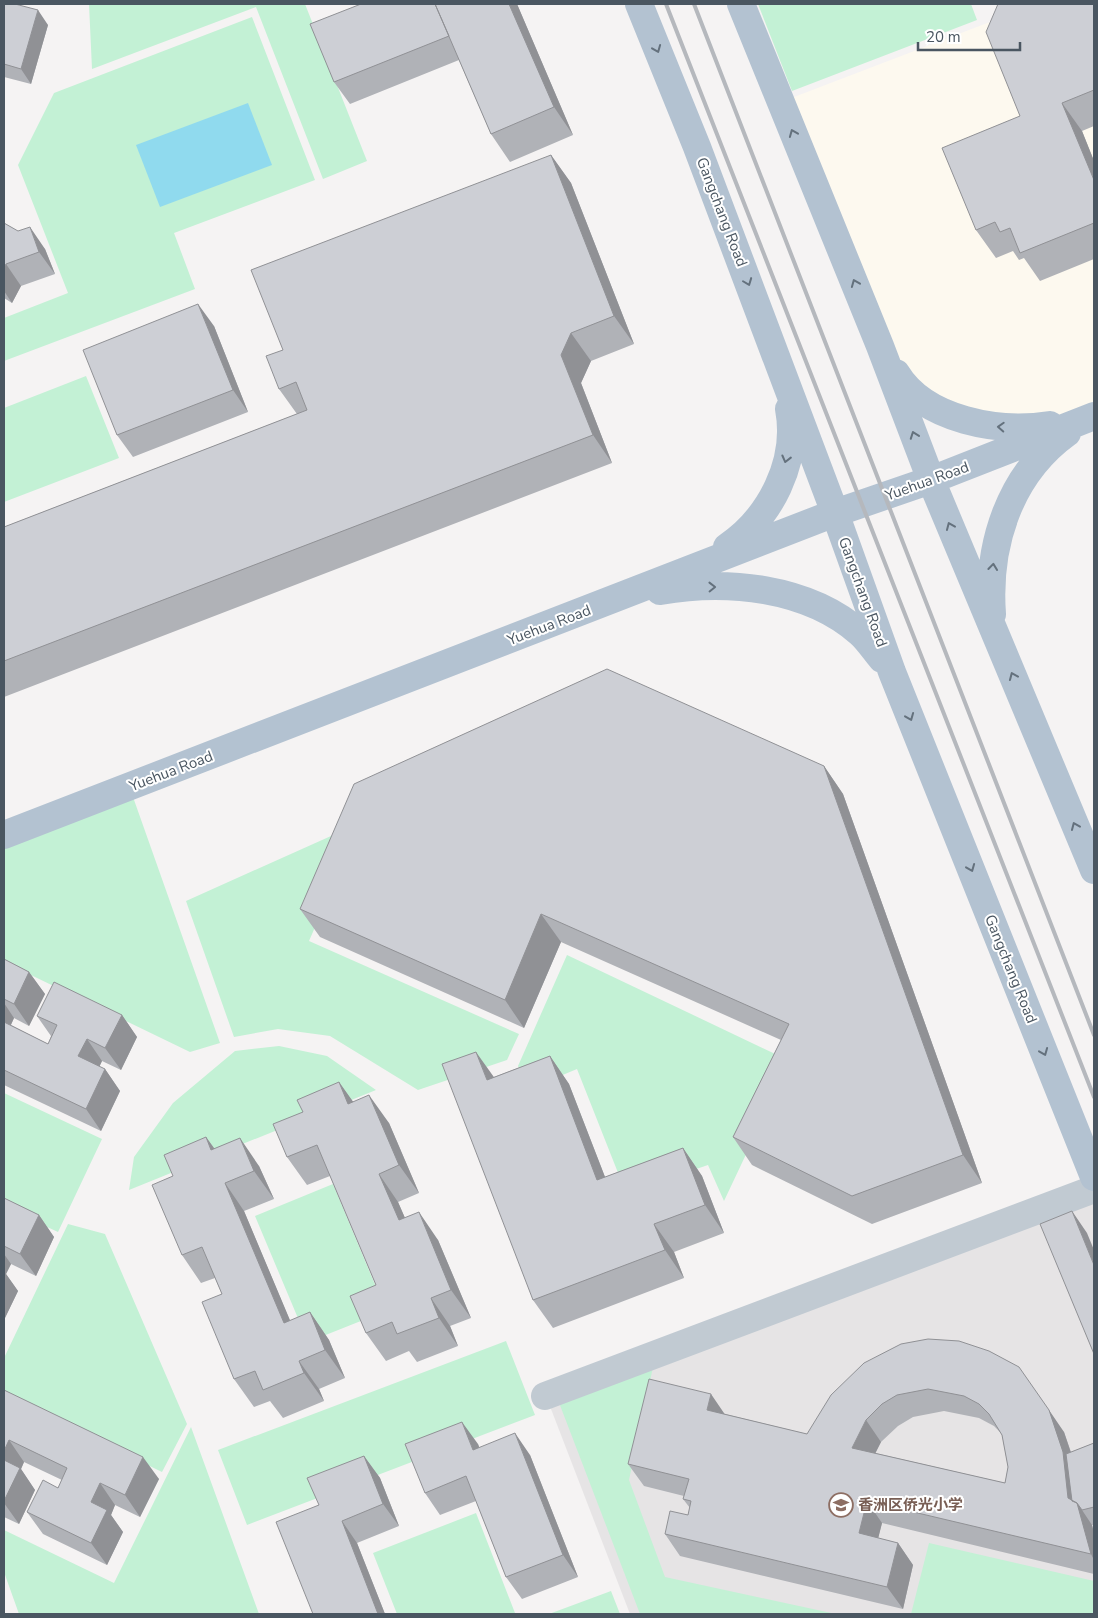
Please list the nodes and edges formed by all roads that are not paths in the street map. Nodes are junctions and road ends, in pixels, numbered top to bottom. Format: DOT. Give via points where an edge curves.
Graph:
graph roads {
  1 [pos="639,4"];
  2 [pos="740,4"];
  3 [pos="880,346"];
  4 [pos="783,376"];
  5 [pos="1089,418"];
  6 [pos="931,480"];
  7 [pos="835,513"];
  8 [pos="700,566"];
  9 [pos="612,600"];
  10 [pos="994,633"];
  11 [pos="892,672"];
  12 [pos="4,835"];
  13 [pos="1094,870"];
  14 [pos="1094,1177"];
  15 [pos="1094,1189"];
  16 [pos="545,1396"];
  1 -- 4 [label="main road, Gangchang Road, one-way"];
  3 -- 2 [label="main road, one-way"];
  5 -- 3 [label="main road, one-way" via="1036,428 997,428 958,418 923,401 899,378"];
  6 -- 3 [label="main road, one-way"];
  4 -- 7 [label="main road, Gangchang Road"];
  4 -- 8 [label="main road, one-way" via="790,415 789,447 771,504 752,528"];
  5 -- 6 [label="main road, Yuehua Road"];
  10 -- 5 [label="main road, one-way" via="992,570 1000,526 1008,505 1020,483 1059,438"];
  6 -- 7 [label="main road, Yuehua Road"];
  10 -- 6 [label="main road, one-way"];
  7 -- 8 [label="main road, Yuehua Road"];
  7 -- 11 [label="main road, Gangchang Road"];
  8 -- 9 [label="main road, Yuehua Road"];
  9 -- 11 [label="main road, one-way" via="695,588 744,587 766,591 820,608 840,619 861,634"];
  9 -- 12 [label="main road, Yuehua Road"];
  13 -- 10 [label="main road, one-way"];
  11 -- 14 [label="main road, Gangchang Road, one-way"];
  15 -- 16 [label="lane"];
}
